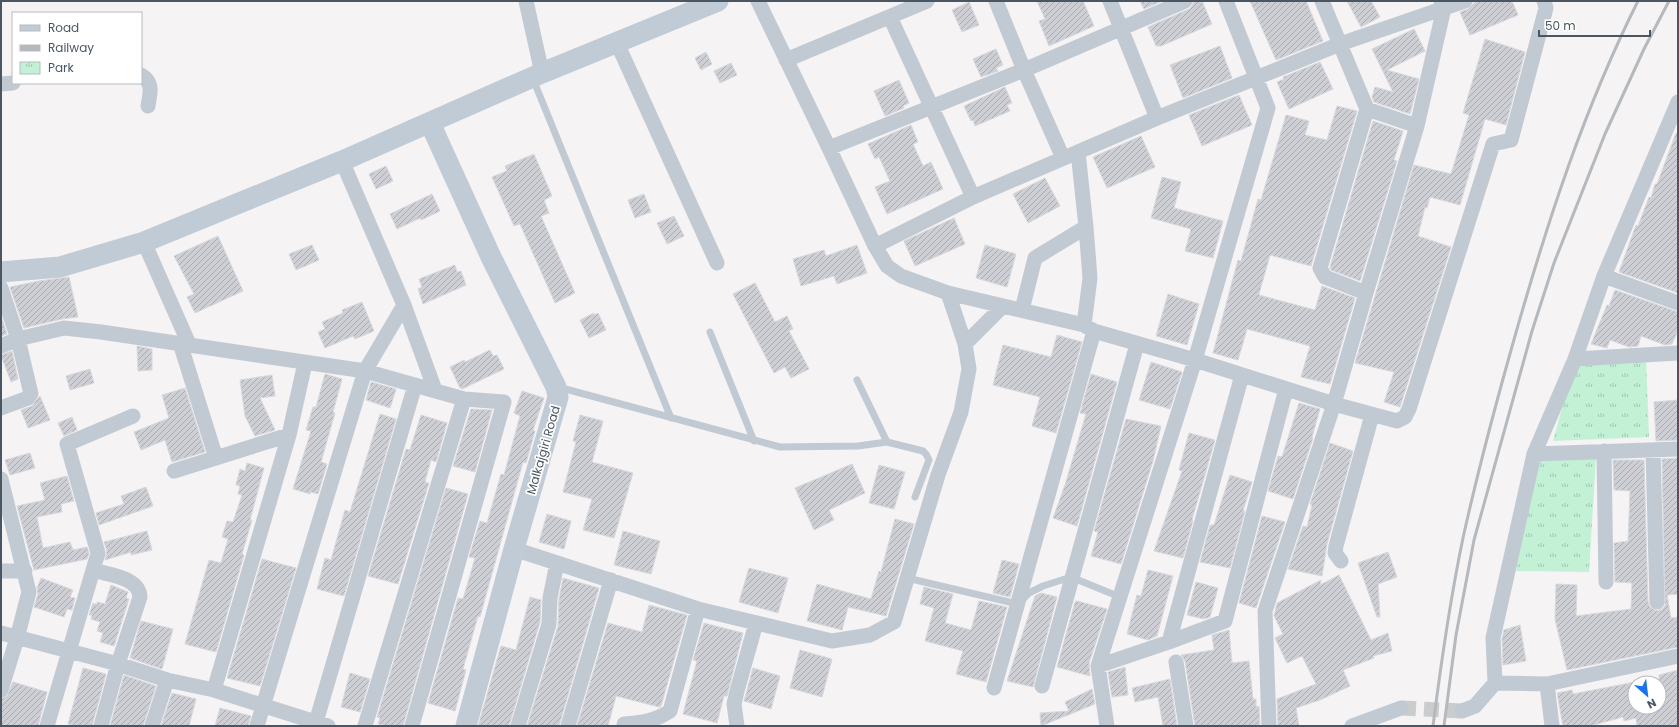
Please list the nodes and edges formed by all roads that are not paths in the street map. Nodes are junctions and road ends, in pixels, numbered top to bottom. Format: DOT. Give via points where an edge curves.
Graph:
graph roads {
  1 [pos="526,1"];
  2 [pos="718,1"];
  3 [pos="758,1"];
  4 [pos="927,1"];
  5 [pos="996,1"];
  6 [pos="1110,1"];
  7 [pos="1185,1"];
  8 [pos="1226,1"];
  9 [pos="1322,1"];
  10 [pos="1465,1"];
  11 [pos="1544,1"];
  12 [pos="1442,4"];
  13 [pos="890,17"];
  14 [pos="1121,28"];
  15 [pos="617,42"];
  16 [pos="1340,44"];
  17 [pos="786,60"];
  18 [pos="1024,70"];
  19 [pos="142,76"];
  20 [pos="537,76"];
  21 [pos="1257,79"];
  22 [pos="12,82"];
  23 [pos="1,84"];
  24 [pos="1678,102"];
  25 [pos="148,106"];
  26 [pos="930,107"];
  27 [pos="1367,109"];
  28 [pos="1157,118"];
  29 [pos="430,123"];
  30 [pos="1417,126"];
  31 [pos="830,148"];
  32 [pos="1078,152"];
  33 [pos="1063,158"];
  34 [pos="342,162"];
  35 [pos="973,197"];
  36 [pos="1086,227"];
  37 [pos="144,242"];
  38 [pos="875,246"];
  39 [pos="717,263"];
  40 [pos="1,272"];
  41 [pos="1604,276"];
  42 [pos="1,288"];
  43 [pos="948,293"];
  44 [pos="1366,293"];
  45 [pos="1678,302"];
  46 [pos="404,305"];
  47 [pos="1003,306"];
  48 [pos="1022,310"];
  49 [pos="1089,328"];
  50 [pos="710,332"];
  51 [pos="18,339"];
  52 [pos="185,344"];
  53 [pos="965,344"];
  54 [pos="1137,344"];
  55 [pos="1,346"];
  56 [pos="1676,349"];
  57 [pos="1575,359"];
  58 [pos="1195,360"];
  59 [pos="305,363"];
  60 [pos="365,371"];
  61 [pos="1242,375"];
  62 [pos="856,380"];
  63 [pos="415,385"];
  64 [pos="556,386"];
  65 [pos="1286,389"];
  66 [pos="435,390"];
  67 [pos="464,399"];
  68 [pos="1334,404"];
  69 [pos="1,408"];
  70 [pos="1372,415"];
  71 [pos="133,416"];
  72 [pos="671,418"];
  73 [pos="289,435"];
  74 [pos="754,441"];
  75 [pos="887,442"];
  76 [pos="1678,449"];
  77 [pos="1653,450"];
  78 [pos="1604,451"];
  79 [pos="1534,454"];
  80 [pos="216,458"];
  81 [pos="174,471"];
  82 [pos="1,479"];
  83 [pos="915,497"];
  84 [pos="514,549"];
  85 [pos="1341,561"];
  86 [pos="557,563"];
  87 [pos="93,570"];
  88 [pos="1,571"];
  89 [pos="25,572"];
  90 [pos="1071,577"];
  91 [pos="907,578"];
  92 [pos="611,580"];
  93 [pos="1606,582"];
  94 [pos="1120,597"];
  95 [pos="1657,602"];
  96 [pos="1018,604"];
  97 [pos="698,609"];
  98 [pos="756,623"];
  99 [pos="1,633"];
  100 [pos="17,638"];
  101 [pos="1169,642"];
  102 [pos="69,652"];
  103 [pos="1678,656"];
  104 [pos="1176,662"];
  105 [pos="118,664"];
  106 [pos="1098,666"];
  107 [pos="167,680"];
  108 [pos="1495,683"];
  109 [pos="1547,684"];
  110 [pos="1042,686"];
  111 [pos="994,688"];
  112 [pos="1,690"];
  113 [pos="214,690"];
  114 [pos="263,706"];
  115 [pos="1401,708"];
  116 [pos="1462,711"];
  117 [pos="322,724"];
  118 [pos="624,724"];
  119 [pos="47,726"];
  120 [pos="101,726"];
  121 [pos="152,726"];
  122 [pos="257,726"];
  123 [pos="365,726"];
  124 [pos="412,726"];
  125 [pos="466,726"];
  126 [pos="518,726"];
  127 [pos="568,726"];
  128 [pos="737,726"];
  129 [pos="1107,726"];
  130 [pos="1186,726"];
  131 [pos="1269,726"];
  132 [pos="1352,726"];
  133 [pos="1552,726"];
  1 -- 20 [label="street"];
  2 -- 15 [label="main road"];
  3 -- 17 [label="street"];
  4 -- 13 [label="street"];
  5 -- 18 [label="street"];
  6 -- 14 [label="street"];
  7 -- 14 [label="street"];
  8 -- 21 [label="street"];
  9 -- 16 [label="street"];
  10 -- 12 [label="street"];
  11 -- 70 [label="street" via="1546,8 1511,140 1493,144 1405,417 1397,421"];
  12 -- 16 [label="street"];
  12 -- 30 [label="street"];
  13 -- 17 [label="street"];
  13 -- 26 [label="street"];
  14 -- 18 [label="street"];
  14 -- 28 [label="street"];
  15 -- 20 [label="main road"];
  15 -- 39 [label="street"];
  16 -- 21 [label="street"];
  16 -- 27 [label="street"];
  17 -- 31 [label="street"];
  18 -- 26 [label="street"];
  18 -- 33 [label="street"];
  19 -- 25 [label="street" via="147,79 151,91"];
  20 -- 29 [label="main road"];
  20 -- 72 [label="lane"];
  21 -- 28 [label="street"];
  21 -- 58 [label="street" via="1268,108"];
  22 -- 23 [label="street"];
  24 -- 41 [label="street"];
  26 -- 31 [label="street"];
  26 -- 35 [label="street"];
  27 -- 30 [label="street"];
  27 -- 44 [label="street" via="1320,268 1324,277"];
  28 -- 32 [label="street"];
  29 -- 34 [label="main road"];
  29 -- 64 [label="main road, Malkajgiri Road" via="491,256"];
  30 -- 44 [label="street"];
  31 -- 38 [label="street"];
  32 -- 33 [label="street"];
  32 -- 36 [label="street"];
  33 -- 35 [label="street"];
  34 -- 37 [label="main road"];
  34 -- 46 [label="street"];
  35 -- 38 [label="street"];
  36 -- 48 [label="street" via="1036,258"];
  36 -- 49 [label="street" via="1090,278"];
  37 -- 40 [label="main road" via="60,267"];
  37 -- 52 [label="street"];
  38 -- 43 [label="street" via="887,266 901,276"];
  41 -- 45 [label="street"];
  41 -- 57 [label="street"];
  42 -- 51 [label="street"];
  43 -- 47 [label="street"];
  43 -- 53 [label="street"];
  44 -- 68 [label="street"];
  46 -- 60 [label="street"];
  46 -- 66 [label="street"];
  47 -- 48 [label="street"];
  47 -- 53 [label="street"];
  48 -- 49 [label="street"];
  49 -- 54 [label="street"];
  49 -- 96 [label="street"];
  50 -- 74 [label="lane"];
  51 -- 52 [label="street" via="64,328"];
  51 -- 55 [label="street"];
  51 -- 69 [label="street" via="31,394 28,398"];
  52 -- 59 [label="street"];
  52 -- 80 [label="street"];
  53 -- 91 [label="street" via="969,369 961,412 938,475"];
  54 -- 58 [label="street"];
  54 -- 90 [label="street"];
  56 -- 57 [label="street"];
  57 -- 79 [label="street"];
  58 -- 61 [label="street"];
  58 -- 94 [label="street"];
  59 -- 60 [label="street"];
  59 -- 73 [label="street"];
  60 -- 63 [label="street"];
  60 -- 114 [label="street"];
  61 -- 65 [label="street"];
  61 -- 101 [label="street"];
  62 -- 75 [label="lane"];
  63 -- 66 [label="street"];
  63 -- 117 [label="street"];
  64 -- 72 [label="lane"];
  64 -- 84 [label="main road, Malkajgiri Road" via="556,405"];
  65 -- 68 [label="street"];
  65 -- 101 [label="street" via="1225,621"];
  66 -- 67 [label="street"];
  67 -- 123 [label="street"];
  67 -- 124 [label="street" via="504,402"];
  68 -- 70 [label="street"];
  68 -- 131 [label="street" via="1265,611"];
  70 -- 85 [label="street" via="1334,553"];
  71 -- 87 [label="street" via="67,444 98,553"];
  72 -- 74 [label="lane"];
  73 -- 80 [label="street"];
  73 -- 113 [label="street"];
  74 -- 75 [label="lane" via="798,447 858,446"];
  75 -- 83 [label="lane" via="926,454 929,460"];
  76 -- 77 [label="street"];
  77 -- 78 [label="street"];
  77 -- 95 [label="street"];
  78 -- 79 [label="street"];
  78 -- 93 [label="street"];
  79 -- 108 [label="street" via="1494,638"];
  80 -- 81 [label="street"];
  82 -- 89 [label="street"];
  84 -- 86 [label="street"];
  84 -- 125 [label="main road, Malkajgiri Road"];
  86 -- 92 [label="street"];
  86 -- 126 [label="street" via="550,598 549,624"];
  87 -- 102 [label="street"];
  87 -- 105 [label="street" via="131,581 140,591"];
  88 -- 89 [label="street"];
  89 -- 100 [label="street" via="29,592"];
  90 -- 94 [label="lane"];
  90 -- 96 [label="lane" via="1029,593"];
  90 -- 110 [label="street"];
  91 -- 96 [label="lane"];
  91 -- 98 [label="street" via="894,622 870,635 832,641"];
  92 -- 97 [label="street"];
  92 -- 127 [label="street"];
  94 -- 106 [label="street"];
  96 -- 111 [label="street"];
  97 -- 98 [label="street"];
  97 -- 118 [label="street" via="670,711 645,722"];
  98 -- 128 [label="street" via="736,691 734,704"];
  99 -- 100 [label="street"];
  100 -- 102 [label="street"];
  100 -- 112 [label="street"];
  101 -- 106 [label="street"];
  102 -- 105 [label="street"];
  102 -- 119 [label="street"];
  103 -- 109 [label="street"];
  104 -- 130 [label="street"];
  105 -- 107 [label="street"];
  105 -- 120 [label="street"];
  106 -- 129 [label="street"];
  107 -- 113 [label="street"];
  107 -- 121 [label="street"];
  108 -- 109 [label="street"];
  108 -- 116 [label="street" via="1475,706"];
  109 -- 133 [label="street"];
  113 -- 114 [label="street"];
  114 -- 117 [label="street"];
  114 -- 122 [label="street"];
  115 -- 132 [label="street"];
}
